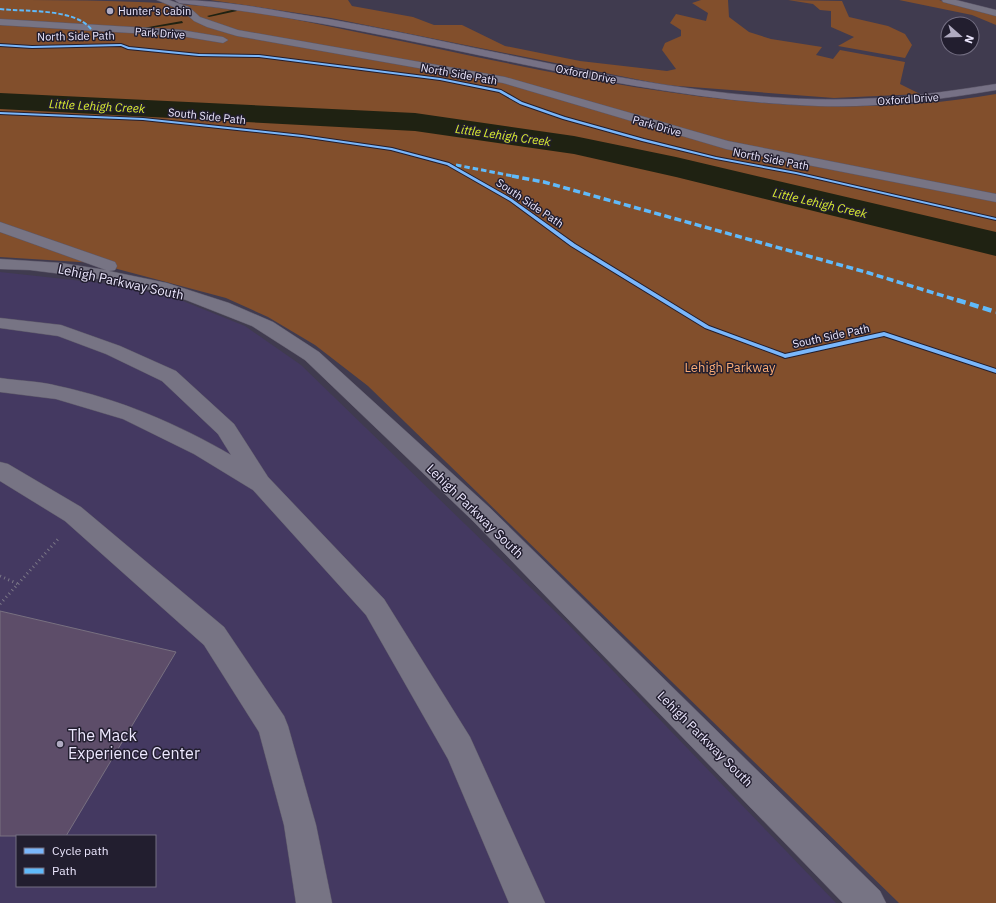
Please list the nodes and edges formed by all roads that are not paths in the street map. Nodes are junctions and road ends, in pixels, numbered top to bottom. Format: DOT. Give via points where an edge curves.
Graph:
graph roads {
  1 [pos="161,0"];
  2 [pos="179,0"];
  3 [pos="946,0"];
  4 [pos="996,12"];
  5 [pos="0,22"];
  6 [pos="320,48"];
  7 [pos="996,87"];
  8 [pos="996,198"];
  9 [pos="0,227"];
  10 [pos="0,264"];
  11 [pos="193,296"];
  12 [pos="0,324"];
  13 [pos="0,385"];
  14 [pos="0,470"];
  15 [pos="261,484"];
  16 [pos="314,903"];
  17 [pos="527,903"];
  18 [pos="868,903"];
  1 -- 6 [label="street, Park Drive" via="186,9 197,19 222,30"];
  2 -- 7 [label="main road, Oxford Drive" via="296,16 626,82 721,96 801,101 876,101 948,95"];
  3 -- 4 [label="street"];
  5 -- 6 [label="street, Park Drive" via="163,32 256,44"];
  6 -- 8 [label="street, Park Drive" via="505,80 726,144"];
  9 -- 11 [label="street"];
  10 -- 11 [label="street, Lehigh Parkway South" via="90,273"];
  11 -- 18 [label="street, Lehigh Parkway South" via="251,318 312,356 486,520"];
  12 -- 15 [label="street" via="61,331 113,350 169,376 226,429"];
  13 -- 15 [label="street" via="57,392 130,414 202,448"];
  14 -- 16 [label="street" via="73,514 214,636 273,726 300,825"];
  15 -- 17 [label="street" via="375,607 459,748"];
}
